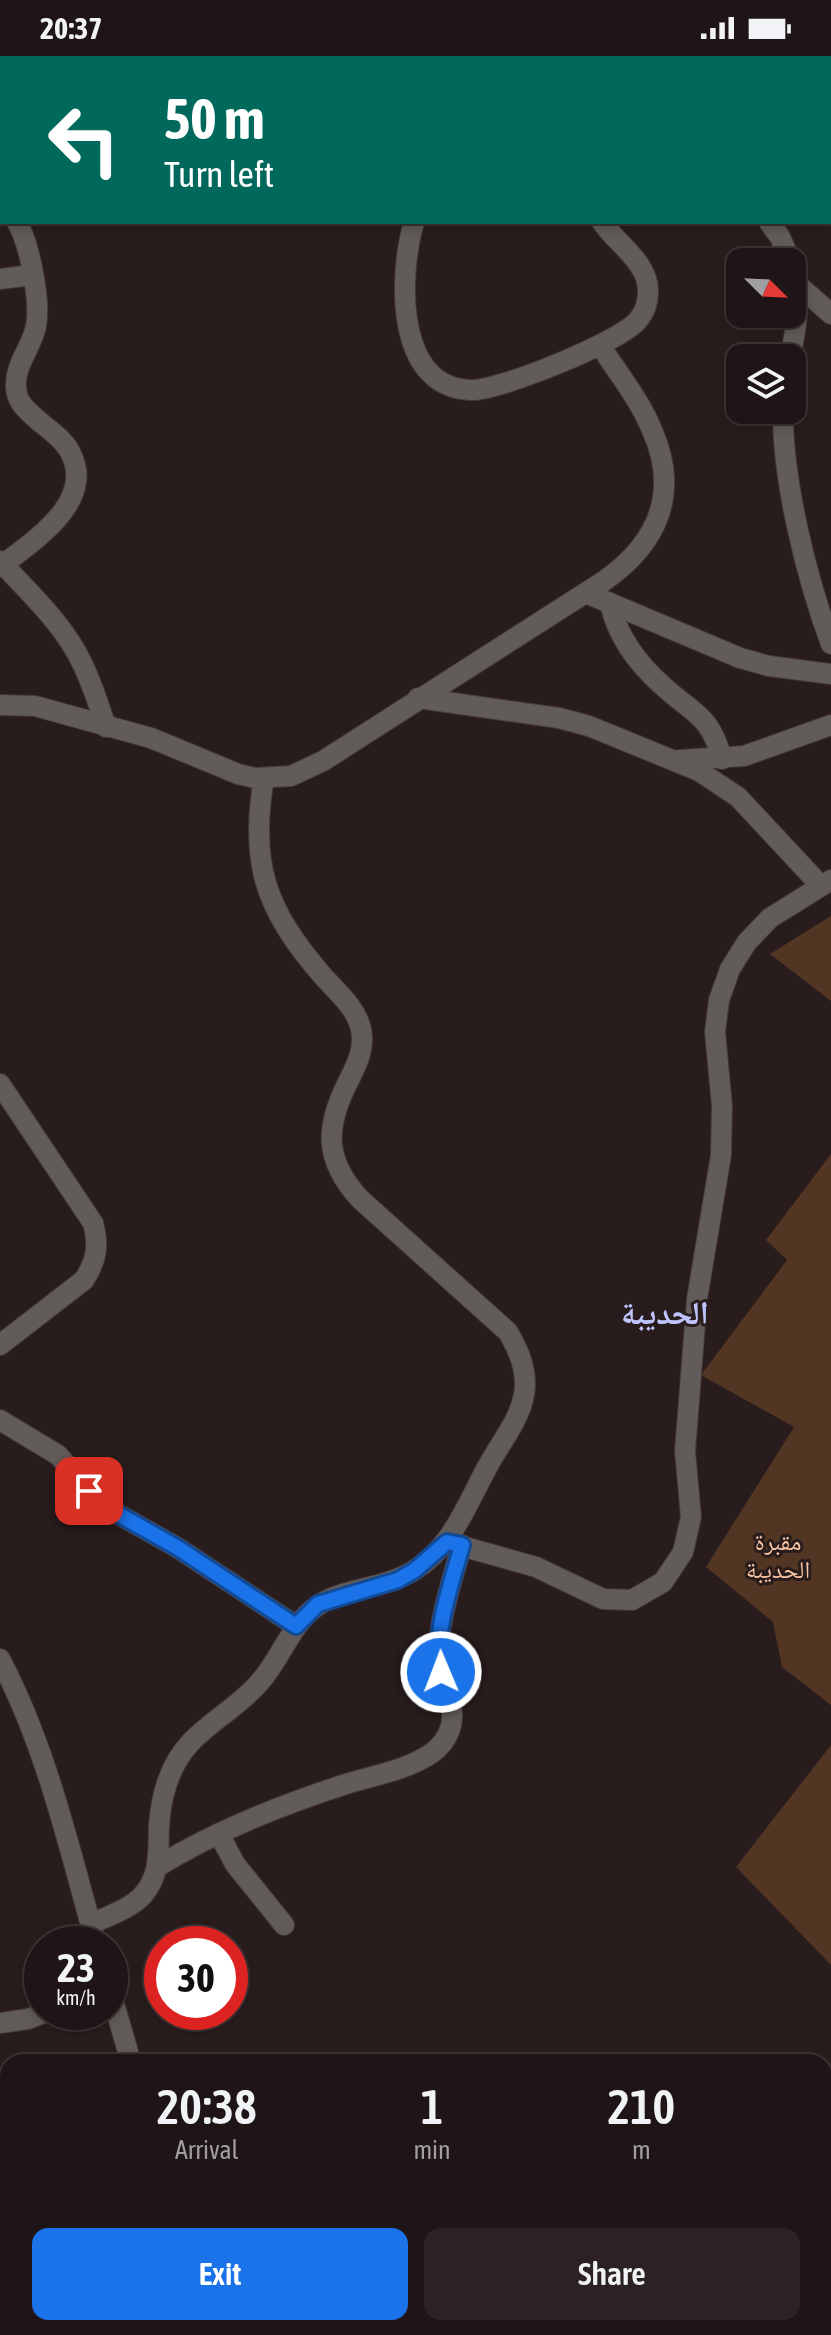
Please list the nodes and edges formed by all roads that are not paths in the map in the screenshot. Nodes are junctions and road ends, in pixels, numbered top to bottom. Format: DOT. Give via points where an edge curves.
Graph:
graph roads {
  1 [pos="18,224"];
  2 [pos="414,224"];
  3 [pos="604,224"];
  4 [pos="780,227"];
  5 [pos="786,248"];
  6 [pos="32,275"];
  7 [pos="0,279"];
  8 [pos="806,285"];
  9 [pos="831,314"];
  10 [pos="600,345"];
  11 [pos="783,424"];
  12 [pos="1,564"];
  13 [pos="586,593"];
  14 [pos="610,603"];
  15 [pos="831,644"];
  16 [pos="831,674"];
  17 [pos="418,698"];
  18 [pos="0,705"];
  19 [pos="831,725"];
  20 [pos="106,727"];
  21 [pos="722,759"];
  22 [pos="675,761"];
  23 [pos="264,778"];
  24 [pos="826,883"];
  25 [pos="0,1084"];
  26 [pos="0,1345"];
  27 [pos="0,1420"];
  28 [pos="454,1544"];
  29 [pos="296,1626"];
  30 [pos="0,1659"];
  31 [pos="219,1834"];
  32 [pos="157,1867"];
  33 [pos="284,1925"];
  34 [pos="91,1926"];
  35 [pos="104,1926"];
  36 [pos="24,2020"];
  37 [pos="0,2023"];
  38 [pos="122,2030"];
  39 [pos="129,2054"];
  1 -- 6 [label="street" via="27,241"];
  2 -- 10 [label="street" via="404,280 406,311 419,360 432,376 471,391"];
  3 -- 10 [label="street" via="641,266 649,294 638,321"];
  4 -- 5 [label="street"];
  6 -- 7 [label="street"];
  6 -- 12 [label="street" via="37,321 16,377 16,392 23,407 69,450 77,479 67,508"];
  8 -- 9 [label="street"];
  10 -- 13 [label="street" via="652,428 662,455 664,485 647,541 628,564"];
  11 -- 15 [label="street" via="802,545"];
  12 -- 20 [label="street" via="71,642"];
  13 -- 14 [label="street"];
  13 -- 17 [label="street"];
  14 -- 16 [label="street" via="740,658"];
  14 -- 21 [label="street" via="626,644 663,686 698,712"];
  17 -- 22 [label="street" via="574,722"];
  17 -- 23 [label="street" via="308,770"];
  18 -- 20 [label="street" via="35,706"];
  19 -- 21 [label="street"];
  20 -- 23 [label="street" via="151,738 238,774"];
  21 -- 22 [label="street"];
  22 -- 24 [label="street" via="738,797"];
  23 -- 28 [label="street" via="257,838 268,892 296,944 353,1010 362,1034 359,1059 331,1130 337,1168 360,1199 508,1332 519,1350 525,1392 519,1413"];
  24 -- 28 [label="street" via="770,918 747,942 719,1000 715,1032 721,1155 697,1299 685,1451 691,1517 683,1552 663,1582 632,1600 603,1599 536,1567"];
  25 -- 26 [label="street" via="93,1223 97,1237 93,1267 84,1280"];
  27 -- 29 [label="street" via="58,1455 102,1505"];
  28 -- 29 [label="street" via="398,1580 318,1604"];
  28 -- 31 [label="street" via="438,1655 453,1715 444,1741 401,1767"];
  29 -- 32 [label="street" via="262,1680 189,1744 176,1763 162,1802"];
  30 -- 34 [label="street" via="24,1705 49,1776"];
  31 -- 32 [label="street"];
  31 -- 33 [label="street" via="235,1864"];
  32 -- 35 [label="street" via="152,1882 132,1905"];
  36 -- 37 [label="street"];
  38 -- 39 [label="street"];
}
